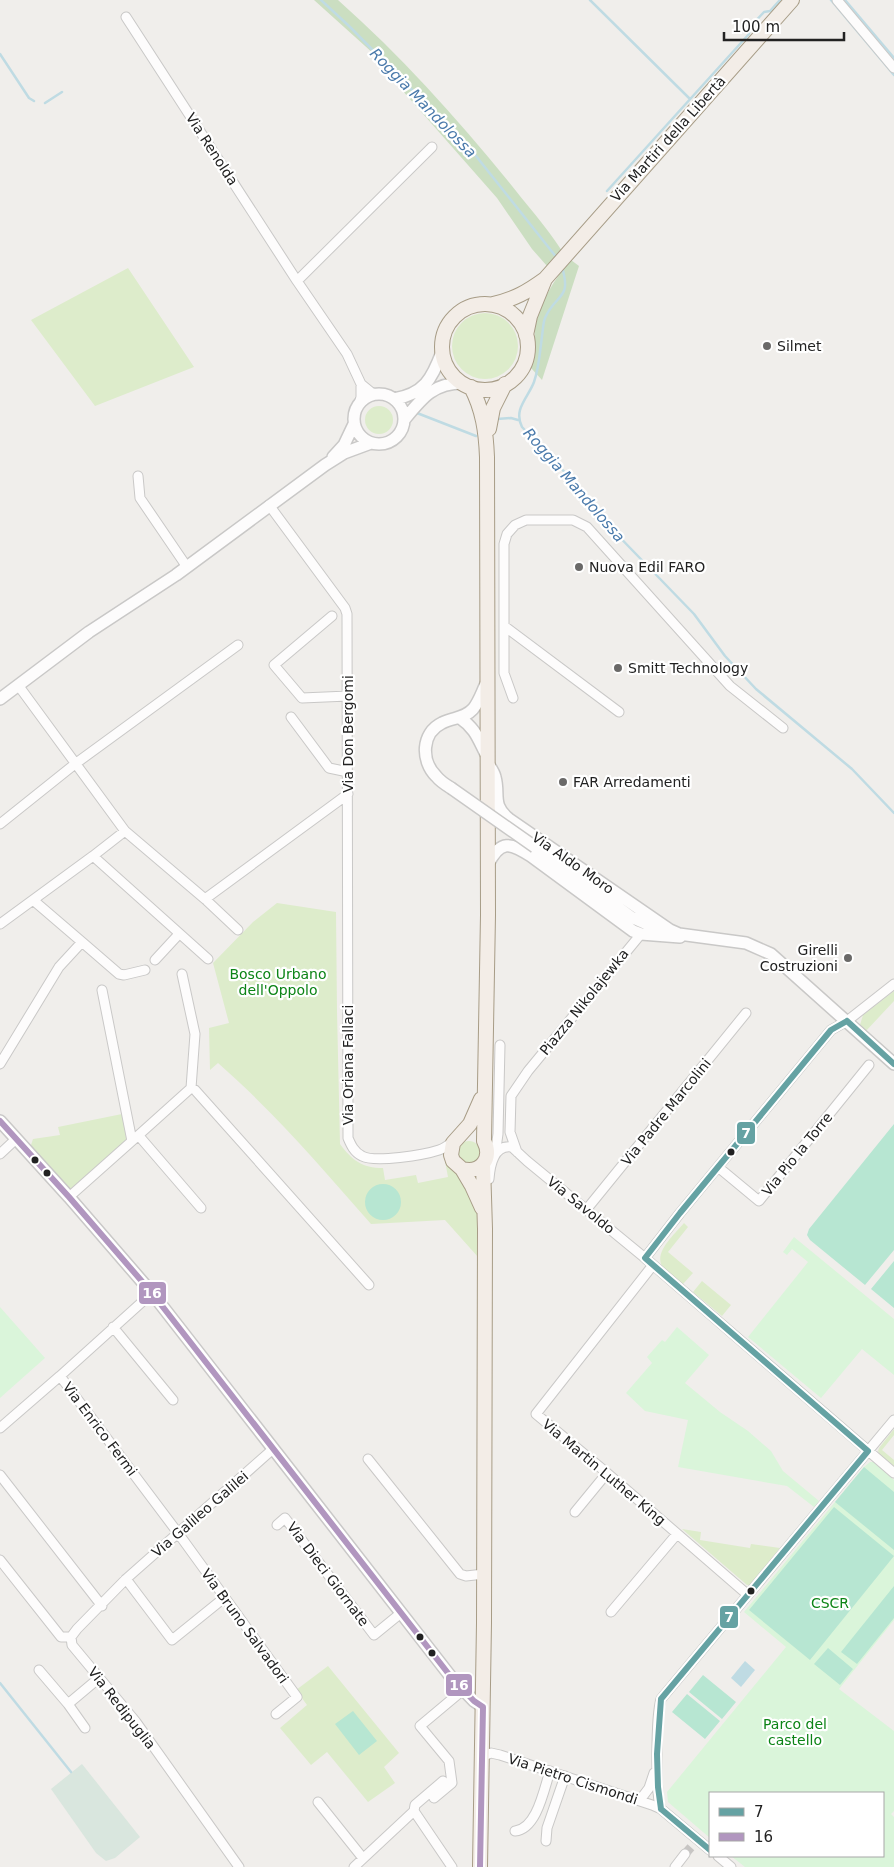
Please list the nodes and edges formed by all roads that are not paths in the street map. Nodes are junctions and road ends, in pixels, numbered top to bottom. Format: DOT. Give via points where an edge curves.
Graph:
graph roads {
  1 [pos="792,0"];
  2 [pos="837,0"];
  3 [pos="126,17"];
  4 [pos="894,68"];
  5 [pos="432,147"];
  6 [pos="549,274"];
  7 [pos="297,281"];
  8 [pos="493,304"];
  9 [pos="526,335"];
  10 [pos="442,352"];
  11 [pos="361,384"];
  12 [pos="505,384"];
  13 [pos="467,385"];
  14 [pos="377,394"];
  15 [pos="394,399"];
  16 [pos="360,404"];
  17 [pos="404,420"];
  18 [pos="354,424"];
  19 [pos="487,442"];
  20 [pos="372,443"];
  21 [pos="325,465"];
  22 [pos="138,476"];
  23 [pos="269,505"];
  24 [pos="187,567"];
  25 [pos="332,616"];
  26 [pos="504,626"];
  27 [pos="238,645"];
  28 [pos="504,673"];
  29 [pos="488,677"];
  30 [pos="18,685"];
  31 [pos="348,696"];
  32 [pos="513,698"];
  33 [pos="0,699"];
  34 [pos="619,712"];
  35 [pos="291,717"];
  36 [pos="460,718"];
  37 [pos="783,728"];
  38 [pos="487,759"];
  39 [pos="75,764"];
  40 [pos="348,772"];
  41 [pos="348,794"];
  42 [pos="0,824"];
  43 [pos="125,831"];
  44 [pos="93,856"];
  45 [pos="488,865"];
  46 [pos="587,883"];
  47 [pos="205,899"];
  48 [pos="33,900"];
  49 [pos="639,910"];
  50 [pos="0,924"];
  51 [pos="647,925"];
  52 [pos="238,930"];
  53 [pos="179,934"];
  54 [pos="688,936"];
  55 [pos="82,942"];
  56 [pos="208,959"];
  57 [pos="155,960"];
  58 [pos="145,970"];
  59 [pos="182,974"];
  60 [pos="894,984"];
  61 [pos="348,988"];
  62 [pos="102,990"];
  63 [pos="746,1014"];
  64 [pos="847,1021"];
  65 [pos="500,1045"];
  66 [pos="0,1064"];
  67 [pos="894,1064"];
  68 [pos="869,1065"];
  69 [pos="484,1086"];
  70 [pos="191,1088"];
  71 [pos="0,1121"];
  72 [pos="458,1137"];
  73 [pos="16,1139"];
  74 [pos="136,1139"];
  75 [pos="484,1141"];
  76 [pos="514,1149"];
  77 [pos="430,1153"];
  78 [pos="0,1154"];
  79 [pos="495,1155"];
  80 [pos="483,1165"];
  81 [pos="459,1167"];
  82 [pos="718,1167"];
  83 [pos="69,1197"];
  84 [pos="201,1208"];
  85 [pos="586,1210"];
  86 [pos="485,1223"];
  87 [pos="645,1258"];
  88 [pos="653,1265"];
  89 [pos="369,1285"];
  90 [pos="152,1293"];
  91 [pos="113,1327"];
  92 [pos="60,1376"];
  93 [pos="173,1400"];
  94 [pos="894,1420"];
  95 [pos="0,1428"];
  96 [pos="273,1449"];
  97 [pos="868,1451"];
  98 [pos="368,1459"];
  99 [pos="607,1473"];
  100 [pos="894,1473"];
  101 [pos="0,1475"];
  102 [pos="575,1512"];
  103 [pos="277,1525"];
  104 [pos="178,1533"];
  105 [pos="677,1534"];
  106 [pos="0,1560"];
  107 [pos="484,1574"];
  108 [pos="126,1579"];
  109 [pos="748,1595"];
  110 [pos="224,1598"];
  111 [pos="102,1606"];
  112 [pos="611,1612"];
  113 [pos="401,1613"];
  114 [pos="71,1638"];
  115 [pos="38,1670"];
  116 [pos="99,1678"];
  117 [pos="463,1690"];
  118 [pos="68,1704"];
  119 [pos="483,1707"];
  120 [pos="276,1714"];
  121 [pos="85,1728"];
  122 [pos="658,1755"];
  123 [pos="482,1757"];
  124 [pos="550,1771"];
  125 [pos="565,1776"];
  126 [pos="443,1781"];
  127 [pos="649,1788"];
  128 [pos="434,1798"];
  129 [pos="640,1800"];
  130 [pos="318,1802"];
  131 [pos="657,1807"];
  132 [pos="414,1810"];
  133 [pos="515,1831"];
  134 [pos="546,1841"];
  135 [pos="709,1850"];
  136 [pos="685,1854"];
  137 [pos="719,1857"];
  138 [pos="362,1858"];
  139 [pos="239,1867"];
  140 [pos="354,1867"];
  141 [pos="452,1867"];
  142 [pos="480,1867"];
  143 [pos="675,1867"];
  144 [pos="731,1867"];
  1 -- 6 [label="main road, Via Martiri della Libertà"];
  2 -- 4 [label="street"];
  3 -- 7 [label="street, Via Renolda"];
  5 -- 7 [label="street"];
  6 -- 8 [label="main road, Via Martiri della Libertà" via="529,291"];
  6 -- 9 [label="main road, Via Martiri della Libertà" via="530,316"];
  7 -- 11 [label="street, Via Renolda" via="348,354"];
  8 -- 9 [label="main road" via="510,312"];
  8 -- 10 [label="main road, Via Martiri della Libertà" via="473,305 456,315 445,332"];
  9 -- 12 [label="main road, Via Martiri della Libertà" via="528,346 522,368"];
  10 -- 13 [label="main road" via="456,379"];
  10 -- 15 [label="street" via="436,369 423,386 414,393"];
  11 -- 14 [label="street"];
  11 -- 16 [label="street, Via Renolda"];
  12 -- 13 [label="main road" via="488,389"];
  12 -- 19 [label="main road, Via Martiri della Libertà" via="493,408"];
  13 -- 17 [label="street" via="449,383 433,390"];
  13 -- 19 [label="main road" via="481,410"];
  14 -- 15 [label="street"];
  14 -- 16 [label="street"];
  15 -- 17 [label="street"];
  16 -- 18 [label="street"];
  17 -- 20 [label="street" via="395,439 384,444"];
  18 -- 20 [label="street" via="364,439"];
  18 -- 21 [label="street" via="344,445"];
  19 -- 29 [label="main road"];
  20 -- 21 [label="street" via="344,453"];
  21 -- 23 [label="street"];
  22 -- 24 [label="street" via="140,498"];
  23 -- 24 [label="street"];
  23 -- 31 [label="street, Via Don Bergomi" via="345,608"];
  24 -- 30 [label="street" via="89,632"];
  25 -- 31 [label="street" via="274,665 302,698"];
  26 -- 28 [label="street"];
  26 -- 34 [label="street"];
  26 -- 37 [label="street" via="504,544 507,534 526,520 573,520 587,526 730,686"];
  27 -- 39 [label="street"];
  28 -- 29 [label="street"];
  28 -- 32 [label="street"];
  29 -- 36 [label="street" via="473,709"];
  29 -- 38 [label="main road"];
  30 -- 33 [label="street"];
  30 -- 39 [label="street"];
  31 -- 40 [label="street, Via Don Bergomi"];
  35 -- 40 [label="street" via="329,768"];
  36 -- 38 [label="street, Via Aldo Moro" via="475,730"];
  36 -- 46 [label="street, bridge" via="441,723 426,739 428,765 436,778"];
  38 -- 45 [label="main road"];
  38 -- 49 [label="street, Via Aldo Moro" via="495,777 498,803 505,816"];
  39 -- 42 [label="street"];
  39 -- 43 [label="street"];
  40 -- 41 [label="street, Via Don Bergomi"];
  41 -- 47 [label="street"];
  41 -- 61 [label="street, Via Don Bergomi"];
  43 -- 44 [label="street"];
  43 -- 47 [label="street"];
  44 -- 48 [label="street"];
  44 -- 53 [label="street"];
  45 -- 51 [label="street, Via Aldo Moro" via="498,848 513,846 633,931"];
  45 -- 69 [label="main road"];
  46 -- 49 [label="street"];
  46 -- 51 [label="street" via="631,917"];
  47 -- 52 [label="street"];
  48 -- 50 [label="street"];
  48 -- 55 [label="street"];
  49 -- 51 [label="street, Via Aldo Moro"];
  51 -- 54 [label="street, Via Aldo Moro"];
  51 -- 54 [label="street, Via Aldo Moro"];
  51 -- 76 [label="street, Piazza Nikolajewka" via="511,1096 510,1132"];
  53 -- 56 [label="street"];
  53 -- 57 [label="street"];
  54 -- 64 [label="street, Via Aldo Moro" via="746,943 771,954"];
  55 -- 58 [label="street" via="119,974"];
  55 -- 66 [label="street" via="59,967"];
  59 -- 70 [label="street" via="195,1034"];
  60 -- 64 [label="street"];
  61 -- 77 [label="street, Via Oriana Fallaci" via="348,1138 351,1146 362,1156 379,1160"];
  62 -- 74 [label="street"];
  63 -- 85 [label="street, Via Padre Marcolini"];
  64 -- 67 [label="street, Via Aldo Moro"];
  64 -- 82 [label="street" via="831,1030"];
  65 -- 79 [label="street"];
  68 -- 82 [label="street, Via Pio la Torre" via="759,1201"];
  69 -- 72 [label="main road" via="476,1114"];
  69 -- 75 [label="main road"];
  70 -- 74 [label="street"];
  70 -- 89 [label="street"];
  71 -- 73 [label="street"];
  72 -- 75 [label="main road" via="476,1135"];
  72 -- 77 [label="street, Via Oriana Fallaci" via="449,1146"];
  72 -- 81 [label="main road" via="451,1155"];
  73 -- 78 [label="street"];
  73 -- 83 [label="street"];
  74 -- 83 [label="street"];
  74 -- 84 [label="street"];
  75 -- 80 [label="main road" via="488,1153"];
  76 -- 79 [label="street" via="502,1148"];
  76 -- 85 [label="street, Via Savoldo"];
  77 -- 81 [label="street" via="442,1156"];
  79 -- 86 [label="street" via="490,1168"];
  80 -- 81 [label="main road" via="473,1170"];
  80 -- 86 [label="main road"];
  81 -- 86 [label="main road" via="479,1200"];
  82 -- 87 [label="street"];
  83 -- 90 [label="street"];
  85 -- 87 [label="street, Via Savoldo"];
  86 -- 107 [label="main road"];
  87 -- 88 [label="street, Via Savoldo"];
  88 -- 97 [label="street, Via Savoldo"];
  88 -- 99 [label="street, Via Martin Luther King" via="536,1414"];
  90 -- 91 [label="street, Via Enrico Fermi"];
  90 -- 96 [label="street"];
  91 -- 92 [label="street, Via Enrico Fermi"];
  91 -- 93 [label="street"];
  92 -- 95 [label="street"];
  92 -- 104 [label="street, Via Enrico Fermi"];
  94 -- 97 [label="street"];
  96 -- 104 [label="street, Via Galileo Galilei"];
  96 -- 113 [label="street"];
  97 -- 100 [label="street, Via Savoldo"];
  97 -- 109 [label="street"];
  98 -- 107 [label="street" via="460,1574"];
  99 -- 102 [label="street"];
  99 -- 105 [label="street, Via Martin Luther King"];
  101 -- 111 [label="street"];
  103 -- 113 [label="street, Via Dieci Giornate" via="285,1518 374,1635"];
  104 -- 108 [label="street, Via Galileo Galilei"];
  104 -- 110 [label="street, Via Bruno Salvadori"];
  105 -- 109 [label="street, Via Martin Luther King"];
  105 -- 112 [label="street"];
  106 -- 114 [label="street, Via Redipuglia" via="61,1637"];
  107 -- 119 [label="main road"];
  108 -- 110 [label="street" via="172,1640"];
  108 -- 111 [label="street, Via Galileo Galilei"];
  109 -- 122 [label="street" via="662,1699"];
  110 -- 120 [label="street, Via Bruno Salvadori" via="297,1697"];
  111 -- 114 [label="street, Via Galileo Galilei"];
  113 -- 117 [label="street"];
  114 -- 116 [label="street, Via Redipuglia" via="72,1646"];
  115 -- 118 [label="street"];
  116 -- 118 [label="street"];
  116 -- 139 [label="street, Via Redipuglia" via="136,1722"];
  117 -- 119 [label="street"];
  117 -- 128 [label="street" via="420,1726 449,1760 452,1784"];
  118 -- 121 [label="street"];
  119 -- 123 [label="main road"];
  122 -- 127 [label="street"];
  122 -- 131 [label="street"];
  123 -- 124 [label="street, Via Pietro Cismondi" via="491,1753"];
  123 -- 142 [label="main road"];
  124 -- 125 [label="street, Via Pietro Cismondi"];
  124 -- 133 [label="street" via="536,1812 527,1827"];
  125 -- 129 [label="street, Via Pietro Cismondi"];
  125 -- 134 [label="street" via="547,1828"];
  126 -- 132 [label="street" via="415,1805"];
  127 -- 129 [label="street"];
  127 -- 131 [label="street" via="648,1798"];
  129 -- 131 [label="street, Via Pietro Cismondi"];
  130 -- 138 [label="street"];
  131 -- 135 [label="street, Via Pietro Cismondi" via="694,1842"];
  132 -- 138 [label="street"];
  132 -- 141 [label="street"];
  136 -- 143 [label="street"];
  137 -- 144 [label="street"];
  138 -- 140 [label="street"];
}
